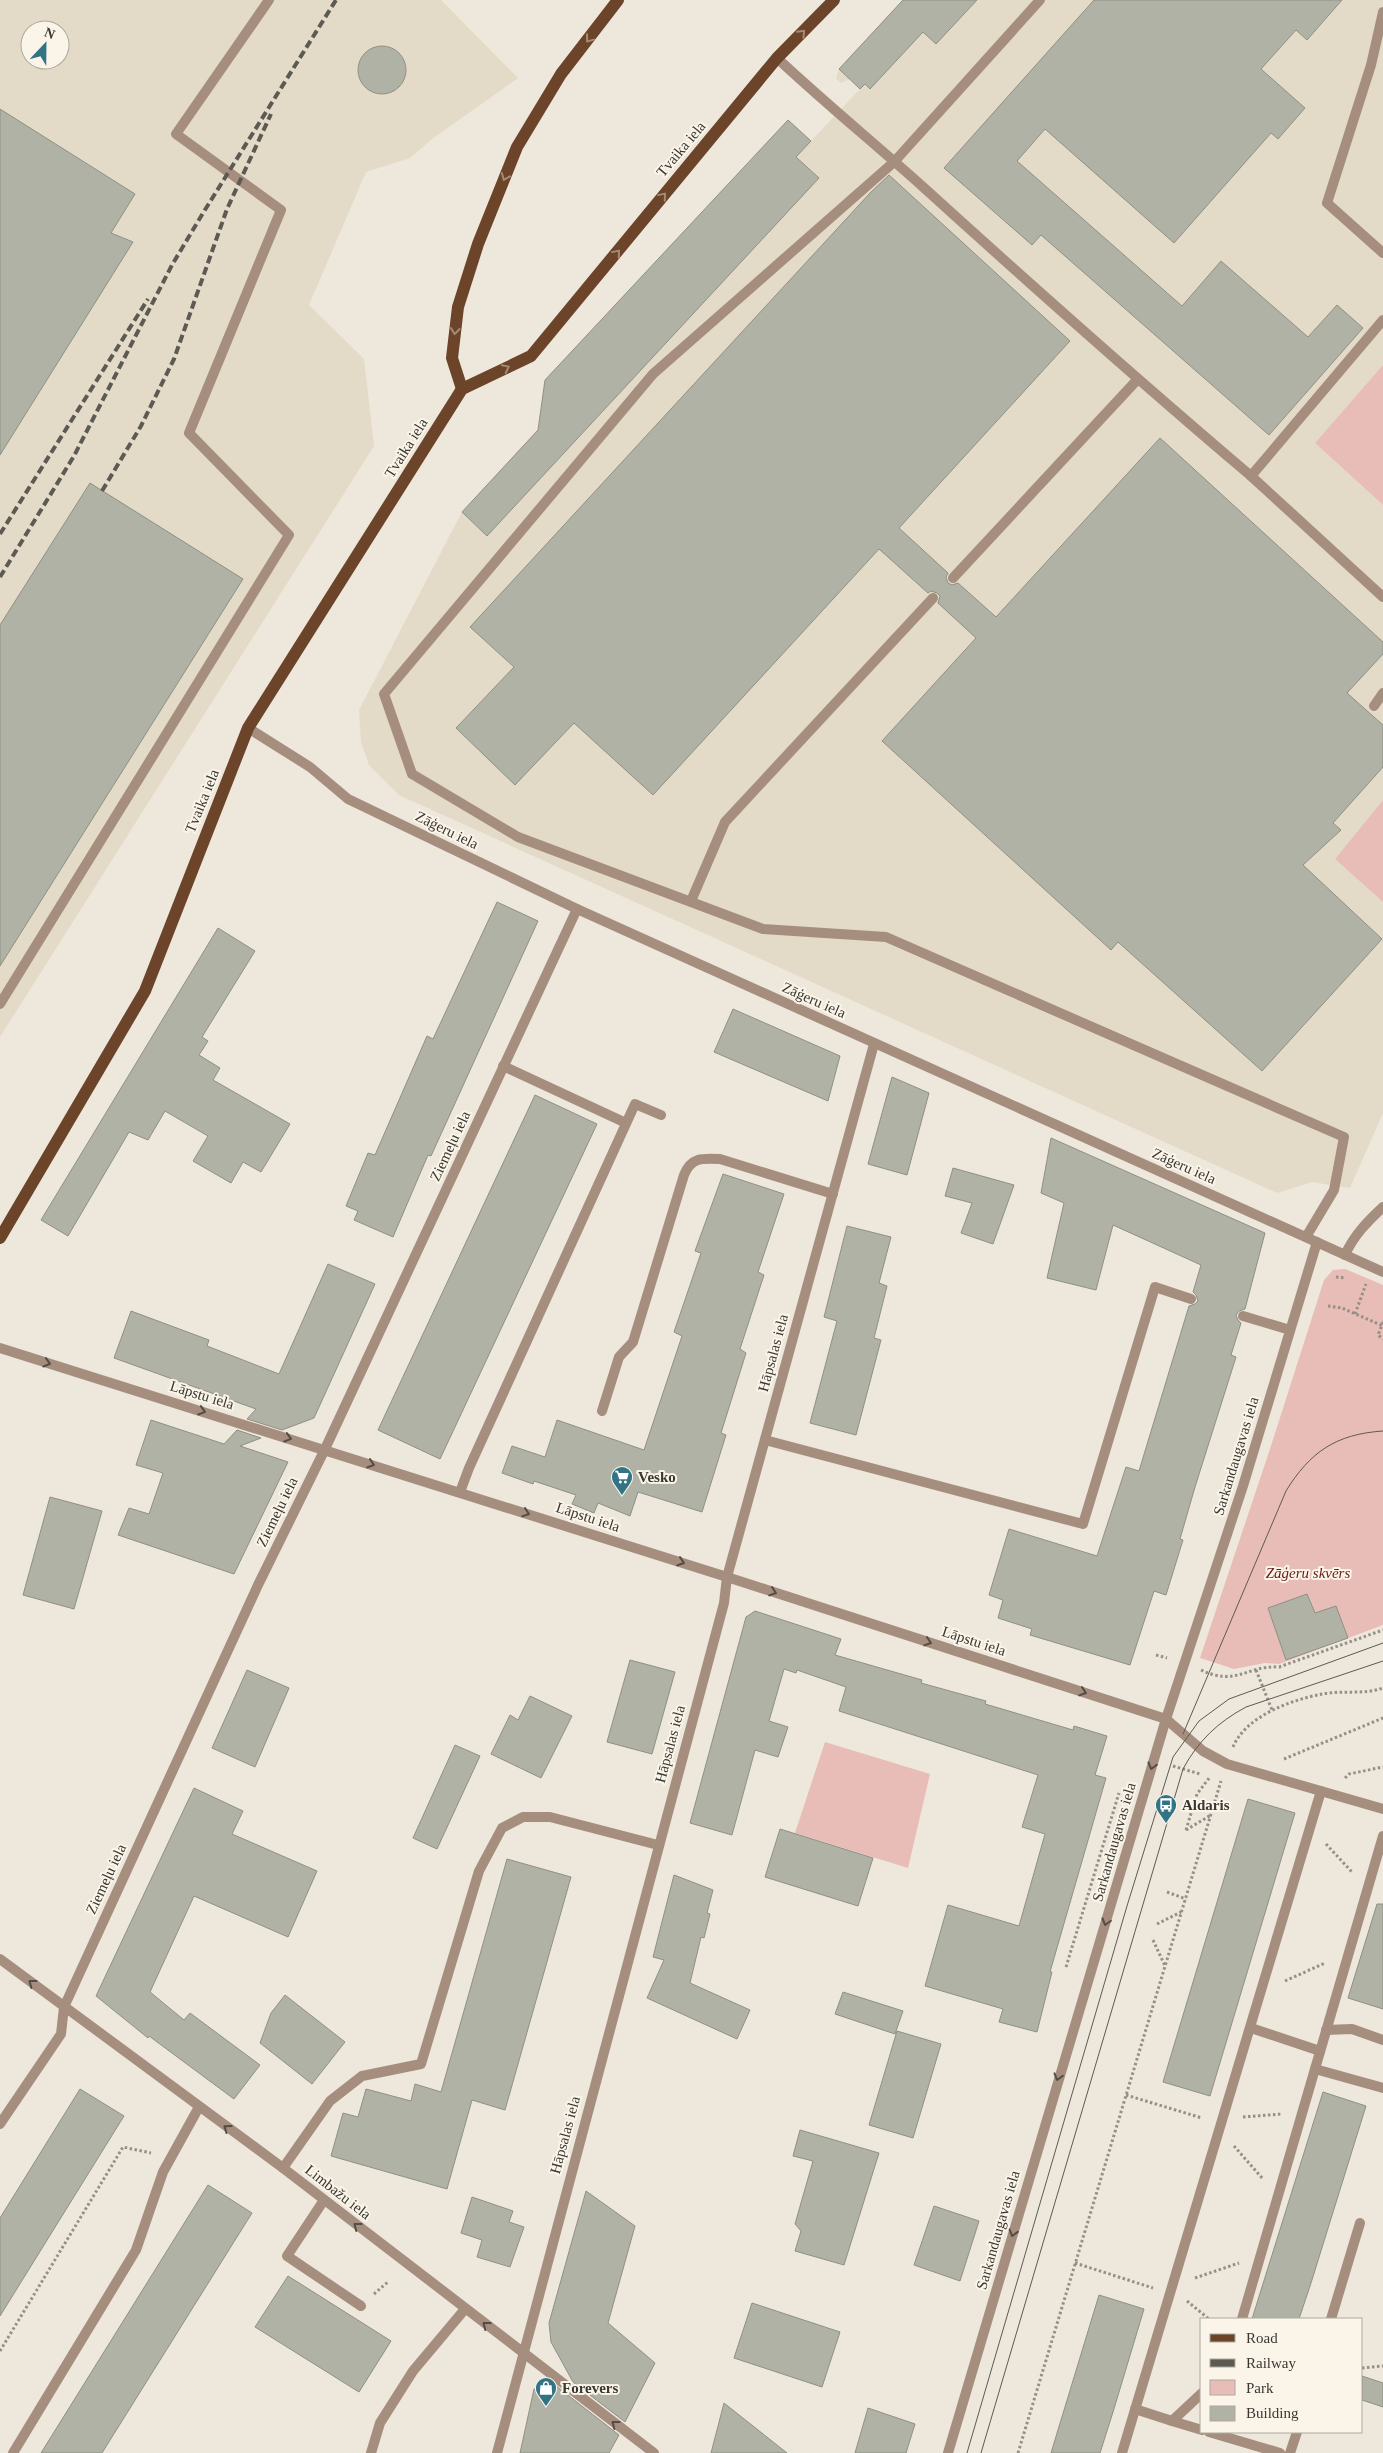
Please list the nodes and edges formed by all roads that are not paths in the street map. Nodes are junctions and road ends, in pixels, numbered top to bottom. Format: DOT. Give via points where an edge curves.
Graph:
graph roads {
  1 [pos="269,0"];
  2 [pos="618,0"];
  3 [pos="834,0"];
  4 [pos="1040,0"];
  5 [pos="1383,12"];
  6 [pos="777,58"];
  7 [pos="894,162"];
  8 [pos="1383,253"];
  9 [pos="1383,320"];
  10 [pos="1137,380"];
  11 [pos="462,390"];
  12 [pos="1251,476"];
  13 [pos="953,578"];
  14 [pos="1383,597"];
  15 [pos="933,598"];
  16 [pos="1383,693"];
  17 [pos="1374,706"];
  18 [pos="248,728"];
  19 [pos="691,902"];
  20 [pos="577,909"];
  21 [pos="0,1004"];
  22 [pos="874,1044"];
  23 [pos="504,1066"];
  24 [pos="661,1115"];
  25 [pos="626,1123"];
  26 [pos="833,1194"];
  27 [pos="1383,1207"];
  28 [pos="1306,1237"];
  29 [pos="0,1238"];
  30 [pos="1317,1242"];
  31 [pos="1346,1255"];
  32 [pos="1383,1272"];
  33 [pos="1191,1299"];
  34 [pos="1244,1316"];
  35 [pos="1290,1330"];
  36 [pos="0,1348"];
  37 [pos="602,1411"];
  38 [pos="765,1440"];
  39 [pos="325,1449"];
  40 [pos="460,1492"];
  41 [pos="727,1577"];
  42 [pos="1166,1719"];
  43 [pos="1322,1791"];
  44 [pos="1383,1809"];
  45 [pos="1383,1836"];
  46 [pos="658,1845"];
  47 [pos="0,1959"];
  48 [pos="64,2006"];
  49 [pos="1251,2028"];
  50 [pos="1326,2030"];
  51 [pos="1383,2040"];
  52 [pos="1320,2051"];
  53 [pos="1315,2069"];
  54 [pos="1383,2088"];
  55 [pos="199,2107"];
  56 [pos="0,2124"];
  57 [pos="283,2168"];
  58 [pos="324,2200"];
  59 [pos="1360,2223"];
  60 [pos="361,2306"];
  61 [pos="465,2309"];
  62 [pos="1242,2318"];
  63 [pos="1331,2318"];
  64 [pos="522,2353"];
  65 [pos="1200,2395"];
  66 [pos="1135,2409"];
  67 [pos="1172,2421"];
  68 [pos="1200,2429"];
  69 [pos="1212,2433"];
  70 [pos="1297,2433"];
  71 [pos="14,2453"];
  72 [pos="371,2453"];
  73 [pos="496,2453"];
  74 [pos="654,2453"];
  75 [pos="948,2453"];
  76 [pos="1122,2453"];
  77 [pos="1280,2453"];
  78 [pos="1290,2453"];
  1 -- 21 [label="street" via="176,134 281,210 189,433 289,535"];
  2 -- 11 [label="main road, one-way" via="561,74 513,156 478,244 458,307 452,358"];
  6 -- 3 [label="main road, Tvaika iela, one-way"];
  4 -- 7 [label="street"];
  5 -- 8 [label="street" via="1327,203"];
  6 -- 7 [label="street"];
  11 -- 6 [label="main road, Tvaika iela, one-way" via="531,356"];
  7 -- 10 [label="street"];
  7 -- 19 [label="street" via="653,374 384,694 412,774 518,837"];
  9 -- 12 [label="street"];
  10 -- 12 [label="street"];
  10 -- 13 [label="street"];
  11 -- 18 [label="main road, Tvaika iela"];
  12 -- 14 [label="street"];
  15 -- 19 [label="street" via="726,822"];
  16 -- 17 [label="street"];
  18 -- 20 [label="street, Zāģeru iela" via="310,766 348,799"];
  18 -- 29 [label="main road, Tvaika iela" via="145,991"];
  19 -- 28 [label="street" via="763,928 886,936 1344,1137 1334,1190"];
  20 -- 22 [label="street, Zāģeru iela"];
  20 -- 23 [label="street, Ziemeļu iela"];
  22 -- 26 [label="street, Hāpsalas iela"];
  22 -- 28 [label="street, Zāģeru iela"];
  23 -- 25 [label="street"];
  23 -- 39 [label="street, Ziemeļu iela"];
  24 -- 25 [label="street" via="635,1104"];
  25 -- 40 [label="street"];
  26 -- 37 [label="street" via="720,1159 702,1158 691,1163 684,1175 633,1342 619,1357"];
  26 -- 38 [label="street, Hāpsalas iela"];
  27 -- 31 [label="street" via="1364,1224"];
  28 -- 30 [label="street, Zāģeru iela"];
  30 -- 31 [label="street, Zāģeru iela"];
  30 -- 35 [label="street, Sarkandaugavas iela"];
  31 -- 32 [label="street, Zāģeru iela"];
  33 -- 38 [label="street" via="1155,1287 1083,1524"];
  34 -- 35 [label="street"];
  35 -- 42 [label="street, Sarkandaugavas iela" via="1243,1486"];
  36 -- 39 [label="street, Lāpstu iela, one-way"];
  38 -- 41 [label="street, Hāpsalas iela"];
  39 -- 40 [label="street, Lāpstu iela, one-way"];
  39 -- 48 [label="street, Ziemeļu iela" via="258,1585"];
  40 -- 41 [label="street, Lāpstu iela, one-way"];
  41 -- 42 [label="street, Lāpstu iela, one-way"];
  41 -- 46 [label="street, Hāpsalas iela" via="724,1603"];
  42 -- 43 [label="street, Lāpstu iela" via="1197,1746 1227,1764"];
  42 -- 75 [label="street, Sarkandaugavas iela, one-way"];
  43 -- 44 [label="street, Lāpstu iela"];
  43 -- 49 [label="street"];
  45 -- 50 [label="street"];
  46 -- 57 [label="street" via="550,1817 523,1818 502,1828 478,1871 421,2064 362,2076 330,2100"];
  46 -- 64 [label="street, Hāpsalas iela"];
  48 -- 47 [label="street, Limbažu iela, one-way"];
  48 -- 55 [label="street, Limbažu iela"];
  48 -- 56 [label="street, Ziemeļu iela" via="61,2034"];
  49 -- 52 [label="street"];
  49 -- 66 [label="street" via="1226,2126"];
  50 -- 51 [label="street" via="1352,2029"];
  50 -- 52 [label="street"];
  52 -- 53 [label="street"];
  53 -- 54 [label="street"];
  53 -- 62 [label="street"];
  57 -- 55 [label="street, Limbažu iela, one-way"];
  55 -- 71 [label="street" via="163,2172 136,2250"];
  57 -- 58 [label="street, Limbažu iela"];
  58 -- 60 [label="street" via="287,2256"];
  61 -- 58 [label="street, Limbažu iela, one-way"];
  59 -- 63 [label="street"];
  64 -- 61 [label="street, Limbažu iela, one-way"];
  61 -- 72 [label="street" via="413,2370 380,2423"];
  64 -- 73 [label="street, Hāpsalas iela"];
  74 -- 64 [label="street, Limbažu iela, one-way"];
  65 -- 67 [label="street"];
  66 -- 67 [label="street"];
  66 -- 76 [label="street"];
  67 -- 68 [label="street"];
  69 -- 77 [label="street"];
  70 -- 78 [label="street"];
}
